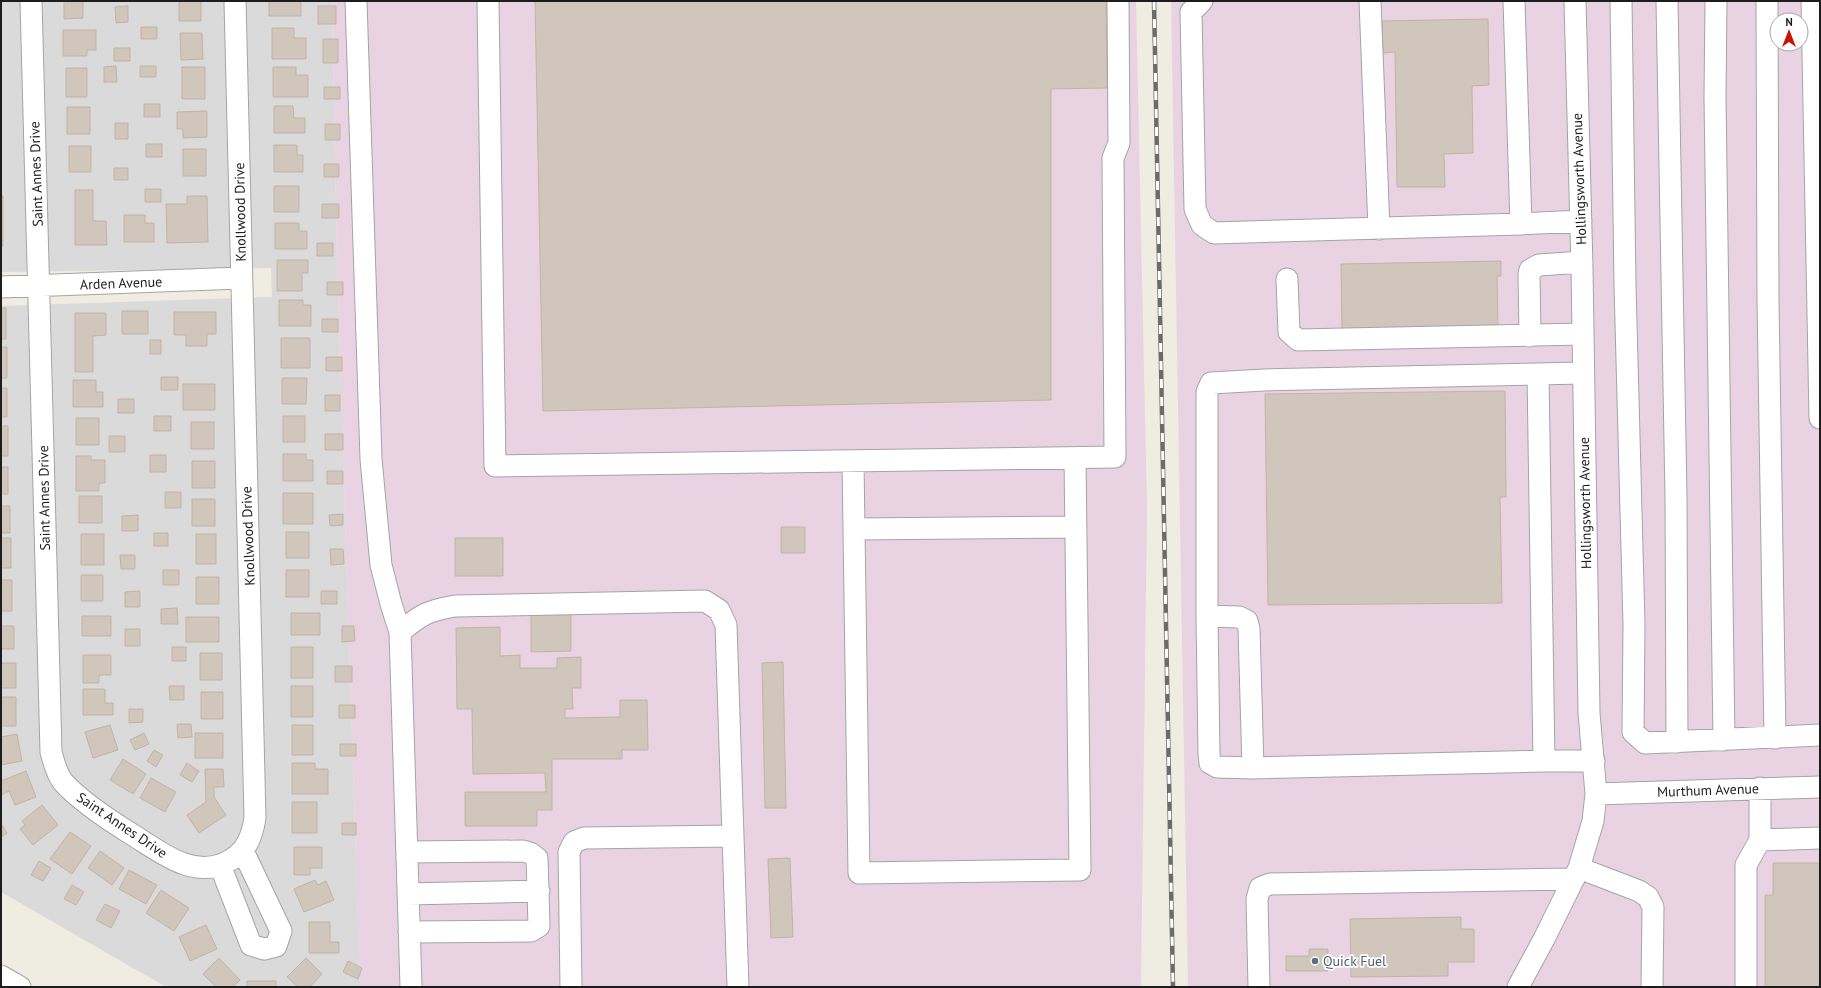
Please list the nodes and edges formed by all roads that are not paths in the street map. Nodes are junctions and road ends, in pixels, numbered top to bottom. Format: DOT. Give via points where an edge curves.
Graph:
graph roads {
  1 [pos="31,1"];
  2 [pos="235,1"];
  3 [pos="356,1"];
  4 [pos="488,1"];
  5 [pos="1118,1"];
  6 [pos="1202,1"];
  7 [pos="1370,1"];
  8 [pos="1514,1"];
  9 [pos="1575,1"];
  10 [pos="1621,1"];
  11 [pos="1667,1"];
  12 [pos="1716,1"];
  13 [pos="1767,1"];
  14 [pos="1812,1"];
  15 [pos="1581,222"];
  16 [pos="1520,224"];
  17 [pos="1379,228"];
  18 [pos="1582,262"];
  19 [pos="241,278"];
  20 [pos="1287,279"];
  21 [pos="38,286"];
  22 [pos="1,287"];
  23 [pos="1582,334"];
  24 [pos="1530,336"];
  25 [pos="1582,373"];
  26 [pos="1538,374"];
  27 [pos="1820,418"];
  28 [pos="1075,458"];
  29 [pos="853,462"];
  30 [pos="1076,527"];
  31 [pos="855,529"];
  32 [pos="1207,616"];
  33 [pos="400,632"];
  34 [pos="1820,735"];
  35 [pos="1775,738"];
  36 [pos="1724,740"];
  37 [pos="1677,742"];
  38 [pos="1544,761"];
  39 [pos="1594,761"];
  40 [pos="1252,768"];
  41 [pos="1820,786"];
  42 [pos="1760,788"];
  43 [pos="1596,794"];
  44 [pos="733,836"];
  45 [pos="1820,838"];
  46 [pos="1760,840"];
  47 [pos="243,851"];
  48 [pos="407,852"];
  49 [pos="220,865"];
  50 [pos="1576,874"];
  51 [pos="539,892"];
  52 [pos="408,894"];
  53 [pos="409,932"];
  54 [pos="1,976"];
  55 [pos="20,987"];
  56 [pos="411,987"];
  57 [pos="571,987"];
  58 [pos="738,987"];
  59 [pos="1259,987"];
  60 [pos="1518,987"];
  61 [pos="1652,987"];
  62 [pos="1746,987"];
  1 -- 21 [label="street, Saint Annes Drive"];
  2 -- 19 [label="street, Knollwood Drive"];
  3 -- 33 [label="street" via="371,459 381,565"];
  4 -- 29 [label="street" via="495,466"];
  5 -- 28 [label="street" via="1119,143 1113,158 1115,457"];
  6 -- 17 [label="street" via="1191,12 1195,209 1202,225 1214,234"];
  7 -- 17 [label="street"];
  8 -- 16 [label="street"];
  9 -- 15 [label="street, Hollingsworth Avenue"];
  10 -- 37 [label="street" via="1634,624 1633,732 1645,743"];
  11 -- 37 [label="street" via="1676,497"];
  12 -- 36 [label="street" via="1715,97"];
  13 -- 35 [label="street" via="1768,292"];
  14 -- 27 [label="street"];
  15 -- 16 [label="street"];
  15 -- 18 [label="street, Hollingsworth Avenue"];
  16 -- 17 [label="street"];
  18 -- 23 [label="street, Hollingsworth Avenue"];
  18 -- 24 [label="street" via="1539,265 1530,270"];
  19 -- 21 [label="street, Arden Avenue"];
  19 -- 47 [label="street, Knollwood Drive" via="255,791 253,830"];
  20 -- 24 [label="street" via="1289,332 1298,340"];
  21 -- 22 [label="street, Arden Avenue"];
  21 -- 49 [label="street, Saint Annes Drive" via="49,726 55,766 63,782 74,792 118,826 172,859 200,868"];
  23 -- 24 [label="street"];
  23 -- 25 [label="street, Hollingsworth Avenue"];
  25 -- 26 [label="street"];
  25 -- 39 [label="street, Hollingsworth Avenue" via="1589,713"];
  26 -- 32 [label="street" via="1211,383 1207,392"];
  26 -- 38 [label="street"];
  28 -- 29 [label="street"];
  28 -- 30 [label="street"];
  29 -- 31 [label="street"];
  30 -- 31 [label="street"];
  30 -- 31 [label="street" via="1080,870 859,873"];
  32 -- 40 [label="street" via="1239,617 1247,621"];
  32 -- 40 [label="street" via="1210,763 1218,767"];
  33 -- 44 [label="street" via="421,615 455,606 705,601 719,610 726,625"];
  33 -- 48 [label="street"];
  34 -- 35 [label="street"];
  35 -- 36 [label="street"];
  36 -- 37 [label="street"];
  38 -- 39 [label="street"];
  38 -- 40 [label="street"];
  39 -- 43 [label="street, Hollingsworth Avenue"];
  41 -- 42 [label="street, Murthum Avenue"];
  42 -- 43 [label="street, Murthum Avenue"];
  42 -- 46 [label="street"];
  43 -- 50 [label="street, Hollingsworth Avenue" via="1593,821"];
  44 -- 57 [label="street" via="584,838 574,842 569,852"];
  44 -- 58 [label="street"];
  45 -- 46 [label="street"];
  46 -- 62 [label="street" via="1746,865"];
  47 -- 49 [label="street, Saint Annes Drive"];
  47 -- 49 [label="street" via="281,931 276,946 264,949 250,945"];
  48 -- 51 [label="street" via="530,853 537,858"];
  48 -- 52 [label="street"];
  50 -- 59 [label="street" via="1270,884 1260,888 1257,898"];
  50 -- 60 [label="street, Hollingsworth Avenue"];
  50 -- 61 [label="street" via="1639,892 1648,897 1653,907"];
  51 -- 52 [label="street"];
  51 -- 53 [label="street" via="539,926 531,931"];
  52 -- 53 [label="street"];
  53 -- 56 [label="street"];
  54 -- 55 [label="street"];
}
